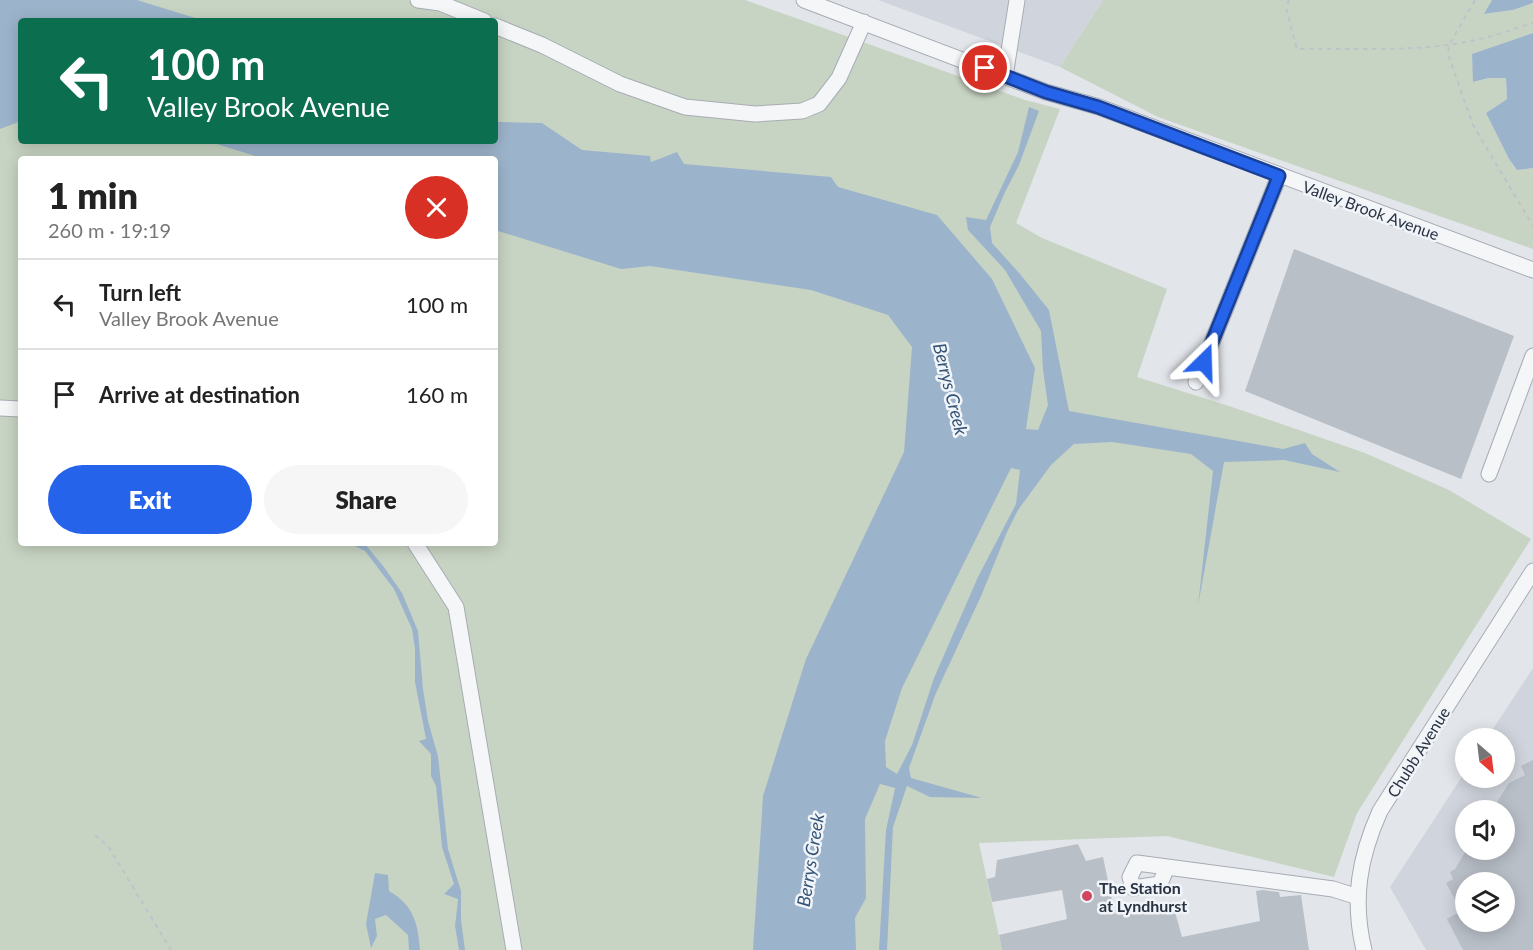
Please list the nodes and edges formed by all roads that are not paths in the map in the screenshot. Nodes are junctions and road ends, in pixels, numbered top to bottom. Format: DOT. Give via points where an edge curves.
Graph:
graph roads {
  1 [pos="418,0"];
  2 [pos="804,0"];
  3 [pos="1017,0"];
  4 [pos="477,18"];
  5 [pos="864,22"];
  6 [pos="498,27"];
  7 [pos="1005,76"];
  8 [pos="1279,176"];
  9 [pos="1533,270"];
  10 [pos="1533,356"];
  11 [pos="1196,382"];
  12 [pos="0,408"];
  13 [pos="18,409"];
  14 [pos="1489,474"];
  15 [pos="417,546"];
  16 [pos="1533,572"];
  17 [pos="1167,867"];
  18 [pos="1358,897"];
  19 [pos="514,950"];
  20 [pos="1364,950"];
  1 -- 4 [label="street" via="440,3"];
  2 -- 5 [label="street, Valley Brook Avenue"];
  3 -- 7 [label="street"];
  5 -- 6 [label="street" via="839,78 819,104 802,111 755,114 685,107 620,84"];
  5 -- 7 [label="street, Valley Brook Avenue"];
  7 -- 8 [label="street, Valley Brook Avenue"];
  8 -- 9 [label="street, Valley Brook Avenue"];
  8 -- 11 [label="street"];
  10 -- 14 [label="street"];
  12 -- 13 [label="street"];
  15 -- 19 [label="street" via="456,607"];
  16 -- 18 [label="street, Chubb Avenue" via="1380,811 1364,855"];
  17 -- 18 [label="street" via="1333,889"];
  18 -- 20 [label="street, Chubb Avenue"];
}
